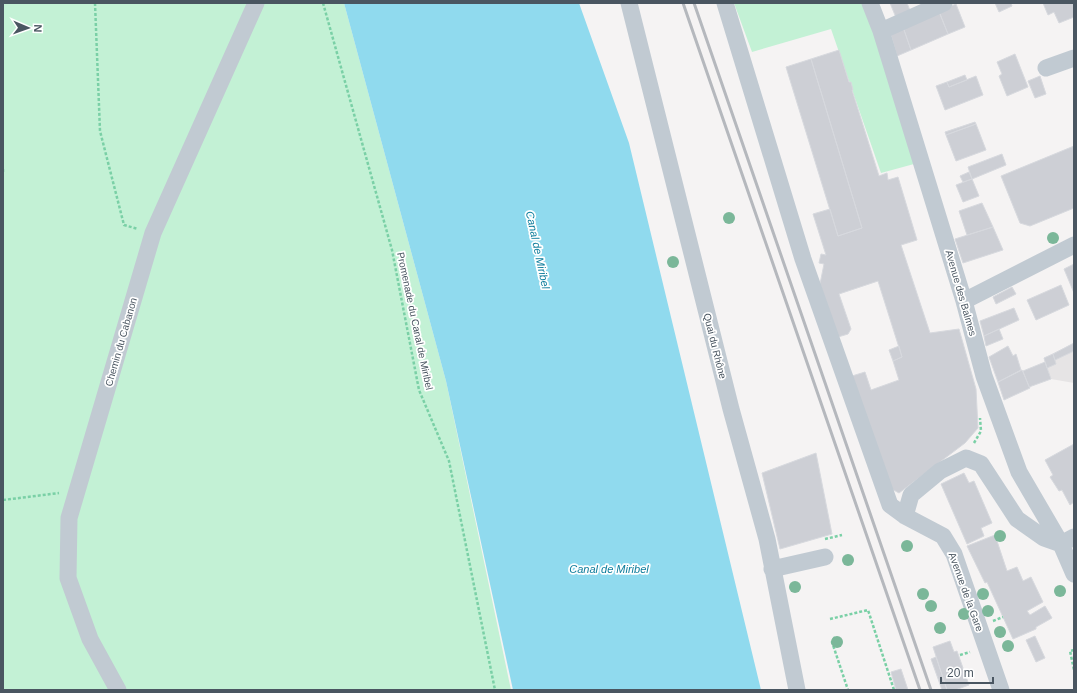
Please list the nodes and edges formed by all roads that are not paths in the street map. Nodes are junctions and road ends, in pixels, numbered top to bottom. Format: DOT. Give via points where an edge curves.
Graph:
graph roads {
  1 [pos="256,3"];
  2 [pos="629,3"];
  3 [pos="724,3"];
  4 [pos="870,3"];
  5 [pos="944,3"];
  6 [pos="880,31"];
  7 [pos="1074,58"];
  8 [pos="1046,68"];
  9 [pos="1074,245"];
  10 [pos="964,301"];
  11 [pos="905,516"];
  12 [pos="1067,541"];
  13 [pos="825,557"];
  14 [pos="772,569"];
  15 [pos="1074,574"];
  16 [pos="118,690"];
  17 [pos="797,690"];
  18 [pos="1001,690"];
  1 -- 16 [label="street, Chemin du Cabanon" via="153,233 69,518 68,578 90,639"];
  2 -- 14 [label="street, Quai du Rhône" via="731,409 767,539"];
  3 -- 11 [label="street, Avenue de la Gare" via="803,259 864,433 890,505"];
  4 -- 6 [label="street, Avenue des Balmes"];
  5 -- 6 [label="street"];
  6 -- 10 [label="street, Avenue des Balmes"];
  7 -- 8 [label="street"];
  9 -- 10 [label="street"];
  10 -- 12 [label="street, Avenue des Balmes" via="984,376 1020,472"];
  11 -- 12 [label="street" via="911,495 940,471 966,458 981,464 1017,519 1044,538"];
  11 -- 18 [label="street, Avenue de la Gare" via="943,536 954,554"];
  12 -- 15 [label="street, Avenue des Balmes"];
  13 -- 14 [label="street"];
  14 -- 17 [label="street, Quai du Rhône"];
}
